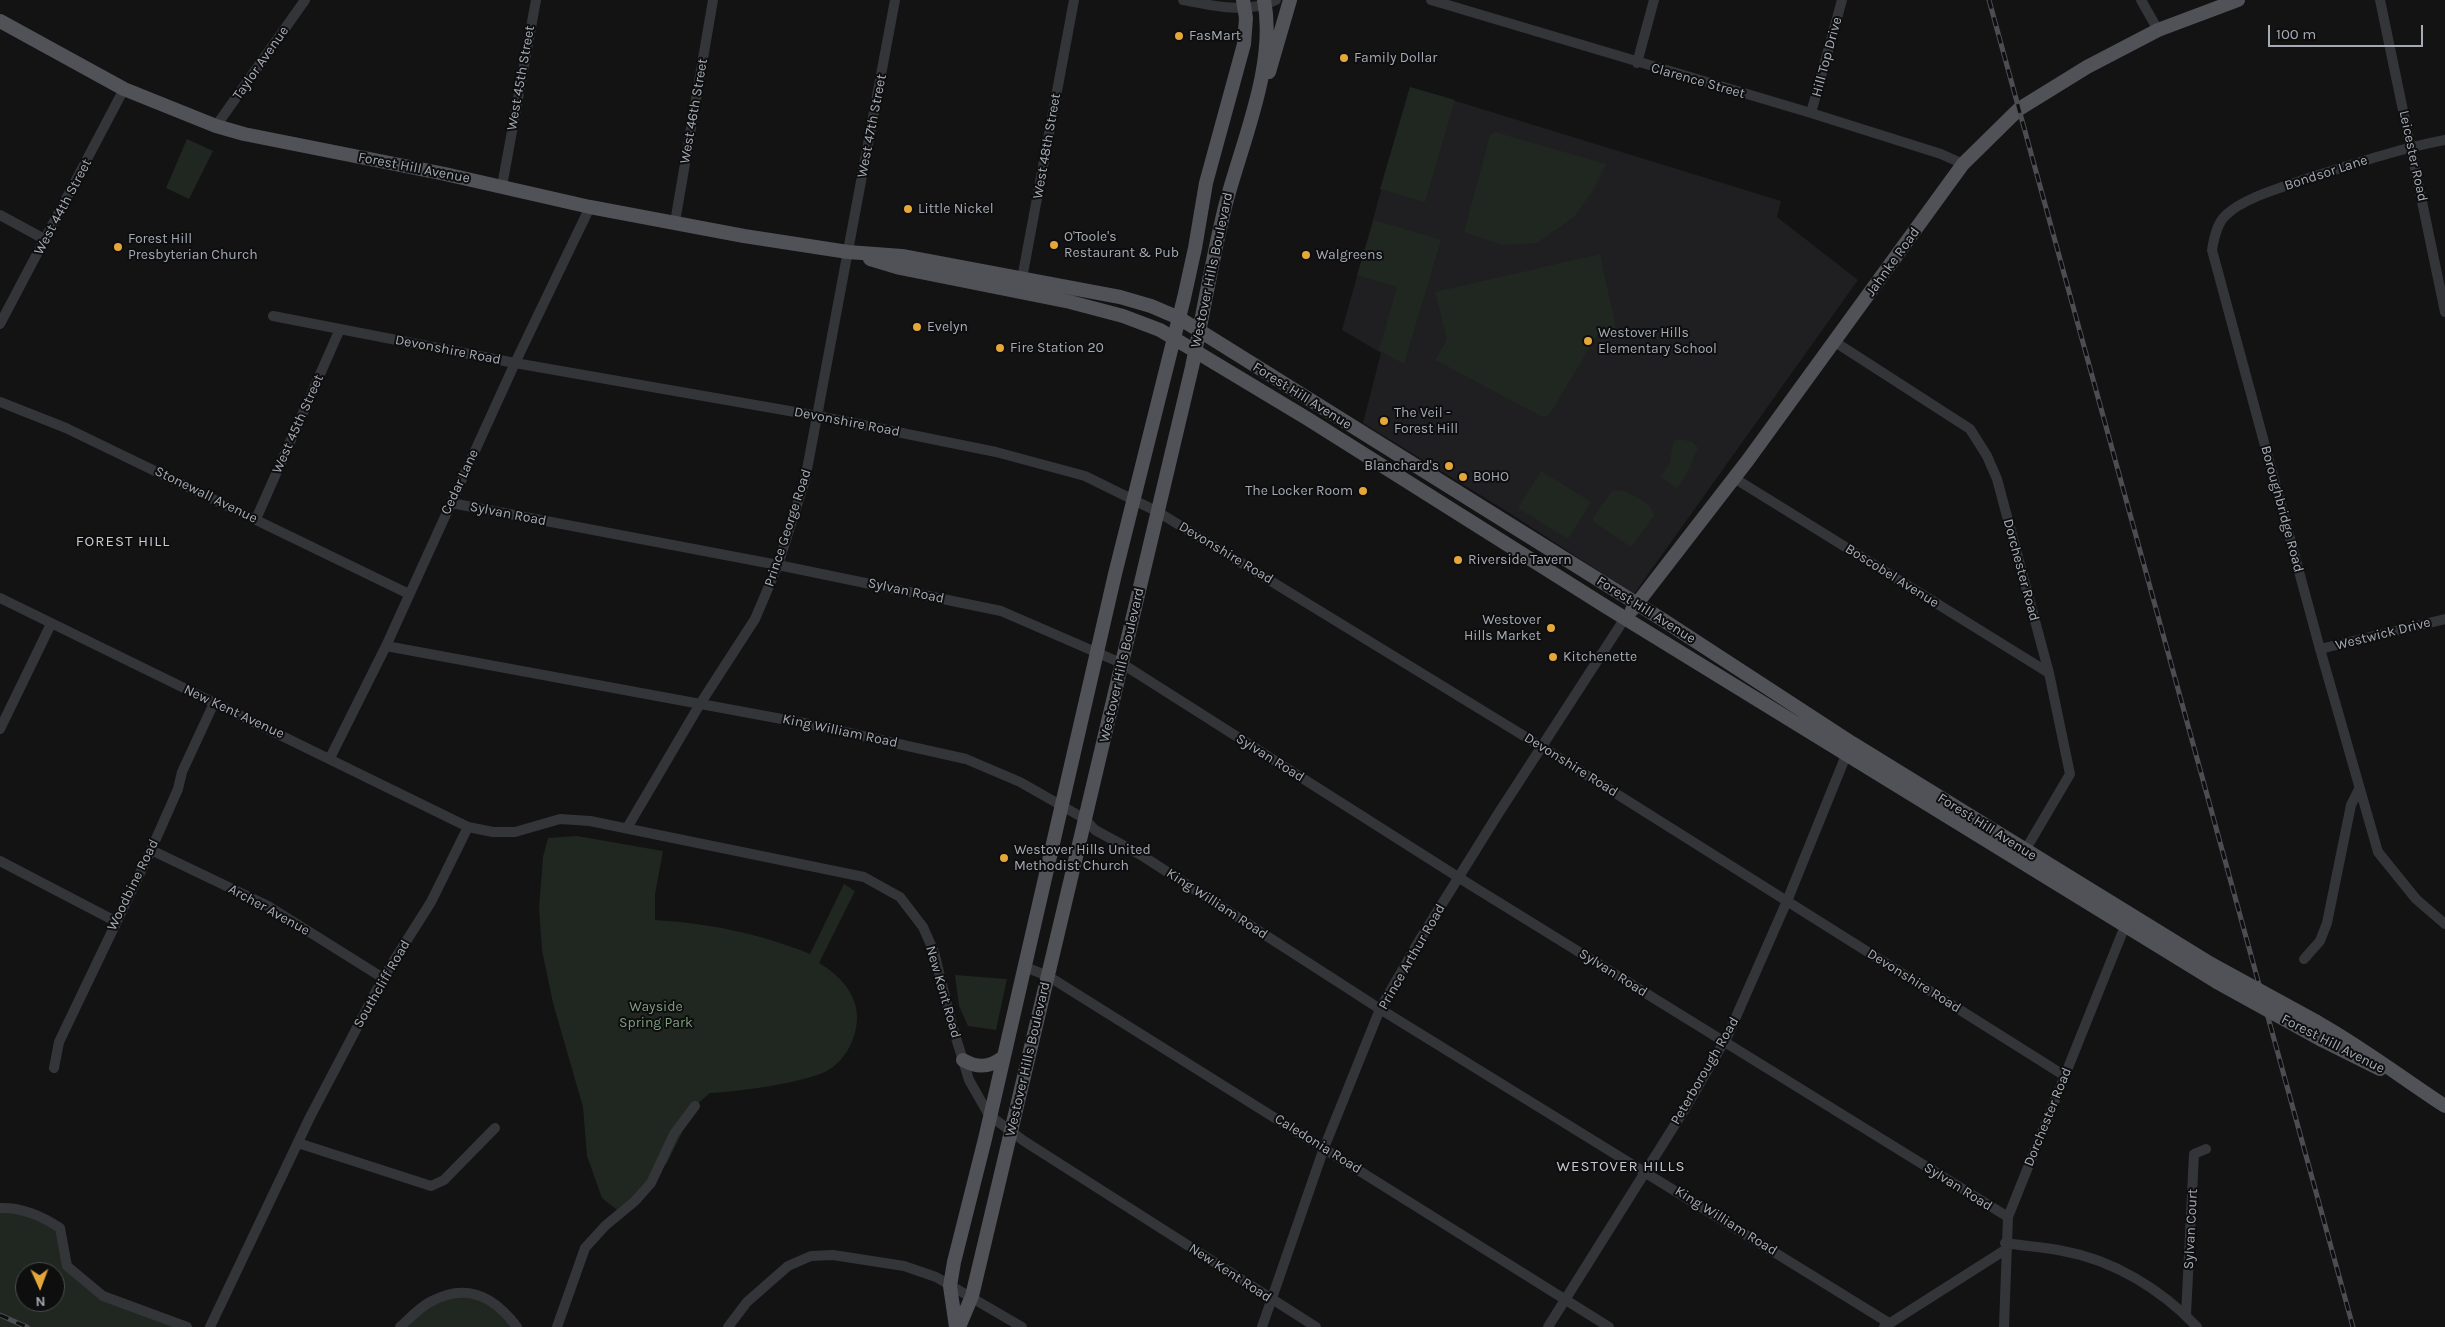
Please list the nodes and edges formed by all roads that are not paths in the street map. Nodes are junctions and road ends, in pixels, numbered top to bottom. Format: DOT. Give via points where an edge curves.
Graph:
graph roads {
  1 [pos="305,0"];
  2 [pos="536,0"];
  3 [pos="713,0"];
  4 [pos="895,0"];
  5 [pos="1074,0"];
  6 [pos="1183,0"];
  7 [pos="1290,0"];
  8 [pos="1654,0"];
  9 [pos="1842,0"];
  10 [pos="2141,0"];
  11 [pos="2238,0"];
  12 [pos="2380,0"];
  13 [pos="1268,1"];
  14 [pos="1438,1"];
  15 [pos="1244,4"];
  16 [pos="0,21"];
  17 [pos="2158,30"];
  18 [pos="1637,63"];
  19 [pos="124,89"];
  20 [pos="1256,94"];
  21 [pos="1811,113"];
  22 [pos="216,126"];
  23 [pos="2445,140"];
  24 [pos="2412,147"];
  25 [pos="1963,164"];
  26 [pos="502,186"];
  27 [pos="590,207"];
  28 [pos="0,215"];
  29 [pos="675,222"];
  30 [pos="2218,228"];
  31 [pos="46,240"];
  32 [pos="848,252"];
  33 [pos="1021,285"];
  34 [pos="2445,312"];
  35 [pos="273,316"];
  36 [pos="1179,318"];
  37 [pos="0,324"];
  38 [pos="340,329"];
  39 [pos="1199,331"];
  40 [pos="1174,338"];
  41 [pos="1835,342"];
  42 [pos="1195,350"];
  43 [pos="515,363"];
  44 [pos="0,402"];
  45 [pos="818,416"];
  46 [pos="1734,478"];
  47 [pos="1134,500"];
  48 [pos="451,503"];
  49 [pos="1158,512"];
  50 [pos="256,519"];
  51 [pos="778,565"];
  52 [pos="409,594"];
  53 [pos="0,598"];
  54 [pos="1637,604"];
  55 [pos="1625,618"];
  56 [pos="2445,619"];
  57 [pos="51,624"];
  58 [pos="386,646"];
  59 [pos="2320,649"];
  60 [pos="1098,652"];
  61 [pos="1121,663"];
  62 [pos="2049,673"];
  63 [pos="214,703"];
  64 [pos="700,704"];
  65 [pos="0,729"];
  66 [pos="1542,747"];
  67 [pos="1849,748"];
  68 [pos="330,758"];
  69 [pos="2359,789"];
  70 [pos="1060,806"];
  71 [pos="1085,819"];
  72 [pos="468,827"];
  73 [pos="627,828"];
  74 [pos="151,850"];
  75 [pos="2022,856"];
  76 [pos="0,861"];
  77 [pos="1459,877"];
  78 [pos="1787,901"];
  79 [pos="2127,921"];
  80 [pos="115,922"];
  81 [pos="2445,924"];
  82 [pos="2304,959"];
  83 [pos="1025,967"];
  84 [pos="1048,976"];
  85 [pos="383,978"];
  86 [pos="1380,1009"];
  87 [pos="1724,1042"];
  88 [pos="1002,1058"];
  89 [pos="963,1060"];
  90 [pos="54,1068"];
  91 [pos="2065,1076"];
  92 [pos="2402,1078"];
  93 [pos="696,1106"];
  94 [pos="2445,1106"];
  95 [pos="989,1115"];
  96 [pos="495,1128"];
  97 [pos="1011,1132"];
  98 [pos="298,1143"];
  99 [pos="1324,1148"];
  100 [pos="2206,1149"];
  101 [pos="1646,1171"];
  102 [pos="0,1208"];
  103 [pos="2008,1218"];
  104 [pos="2005,1247"];
  105 [pos="950,1286"];
  106 [pos="972,1296"];
  107 [pos="1272,1300"];
  108 [pos="1565,1300"];
  109 [pos="2186,1316"];
  110 [pos="1886,1325"];
  111 [pos="187,1327"];
  112 [pos="210,1327"];
  113 [pos="400,1327"];
  114 [pos="517,1327"];
  115 [pos="557,1327"];
  116 [pos="728,1327"];
  117 [pos="958,1327"];
  118 [pos="1022,1327"];
  119 [pos="1262,1327"];
  120 [pos="1316,1327"];
  121 [pos="1548,1327"];
  122 [pos="1609,1327"];
  123 [pos="2004,1327"];
  124 [pos="2197,1327"];
  1 -- 22 [label="street, Taylor Avenue"];
  2 -- 26 [label="street, West 45th Street"];
  3 -- 29 [label="street, West 46th Street"];
  4 -- 32 [label="street, West 47th Street"];
  5 -- 33 [label="street, West 48th Street"];
  6 -- 15 [label="street" via="1226,8"];
  7 -- 20 [label="main road" via="1271,70"];
  8 -- 18 [label="street"];
  9 -- 21 [label="street, Hill Top Drive"];
  10 -- 17 [label="street"];
  11 -- 17 [label="main road, Jahnke Road"];
  12 -- 24 [label="street, Leicester Road"];
  13 -- 15 [label="street"];
  13 -- 20 [label="main road, Westover Hills Boulevard" via="1266,46"];
  14 -- 18 [label="street, Clarence Street"];
  15 -- 36 [label="main road, Westover Hills Boulevard" via="1244,44 1202,196 1195,248"];
  16 -- 19 [label="main road, Forest Hill Avenue"];
  17 -- 25 [label="main road, Jahnke Road" via="2087,67 2019,110"];
  18 -- 21 [label="street, Clarence Street"];
  19 -- 22 [label="main road, Forest Hill Avenue"];
  19 -- 31 [label="street, West 44th Street"];
  20 -- 39 [label="main road, Westover Hills Boulevard" via="1224,212"];
  21 -- 25 [label="street, Clarence Street"];
  22 -- 26 [label="main road, Forest Hill Avenue"];
  23 -- 24 [label="street, Bondsor Lane"];
  24 -- 30 [label="street, Bondsor Lane" via="2273,190 2234,208 2224,216"];
  24 -- 34 [label="street, Leicester Road"];
  25 -- 41 [label="main road, Jahnke Road"];
  26 -- 27 [label="main road, Forest Hill Avenue"];
  27 -- 29 [label="main road, Forest Hill Avenue"];
  27 -- 43 [label="street, Cedar Lane"];
  28 -- 31 [label="street"];
  29 -- 32 [label="main road, Forest Hill Avenue"];
  30 -- 59 [label="street, Boroughbridge Road" via="2212,250 2214,262"];
  31 -- 37 [label="street, West 44th Street"];
  32 -- 33 [label="main road, Forest Hill Avenue" via="902,256"];
  32 -- 45 [label="street, Prince George Road"];
  33 -- 36 [label="main road, Forest Hill Avenue" via="1138,301"];
  33 -- 40 [label="main road, Forest Hill Avenue" via="1123,316"];
  35 -- 38 [label="street, Devonshire Road"];
  36 -- 39 [label="main road, Forest Hill Avenue"];
  36 -- 40 [label="main road, Westover Hills Boulevard"];
  38 -- 43 [label="street, Devonshire Road"];
  38 -- 50 [label="street, West 45th Street"];
  39 -- 42 [label="main road, Westover Hills Boulevard"];
  39 -- 54 [label="main road, Forest Hill Avenue"];
  40 -- 42 [label="main road, Forest Hill Avenue"];
  40 -- 47 [label="main road, Westover Hills Boulevard"];
  41 -- 46 [label="main road, Jahnke Road"];
  41 -- 62 [label="street, Dorchester Road" via="1970,429 1978,440 1997,479"];
  42 -- 49 [label="main road, Westover Hills Boulevard"];
  42 -- 55 [label="main road, Forest Hill Avenue"];
  43 -- 45 [label="street, Devonshire Road"];
  43 -- 48 [label="street, Cedar Lane"];
  44 -- 50 [label="street, Stonewall Avenue" via="66,428"];
  45 -- 47 [label="street, Devonshire Road" via="996,452 1085,476"];
  45 -- 51 [label="street, Prince George Road" via="805,480"];
  46 -- 54 [label="main road, Jahnke Road"];
  46 -- 62 [label="street, Boscobel Avenue"];
  47 -- 49 [label="street, Devonshire Road"];
  47 -- 60 [label="main road, Westover Hills Boulevard"];
  48 -- 51 [label="street, Sylvan Road"];
  48 -- 52 [label="street, Cedar Lane"];
  49 -- 61 [label="main road, Westover Hills Boulevard"];
  49 -- 66 [label="street, Devonshire Road"];
  50 -- 52 [label="street, Stonewall Avenue"];
  51 -- 60 [label="street, Sylvan Road" via="1001,611"];
  51 -- 64 [label="street, Prince George Road" via="755,619"];
  52 -- 58 [label="street, Cedar Lane"];
  53 -- 57 [label="street, New Kent Avenue"];
  54 -- 55 [label="main road, Jahnke Road"];
  54 -- 67 [label="main road, Forest Hill Avenue"];
  55 -- 66 [label="street, Prince Arthur Road"];
  55 -- 67 [label="main road, Forest Hill Avenue"];
  56 -- 59 [label="street, Westwick Drive"];
  57 -- 63 [label="street, New Kent Avenue"];
  57 -- 65 [label="street"];
  58 -- 64 [label="street, King William Road"];
  58 -- 68 [label="street, Cedar Lane"];
  59 -- 69 [label="street, Boroughbridge Road"];
  60 -- 61 [label="street, Sylvan Road"];
  60 -- 70 [label="main road, Westover Hills Boulevard"];
  61 -- 71 [label="main road, Westover Hills Boulevard"];
  61 -- 77 [label="street, Sylvan Road"];
  62 -- 75 [label="street, Dorchester Road" via="2070,774"];
  63 -- 68 [label="street, New Kent Avenue"];
  63 -- 74 [label="street, Woodbine Road"];
  64 -- 70 [label="street, King William Road" via="966,759 1020,782"];
  64 -- 73 [label="street, Prince George Road"];
  66 -- 77 [label="street, Prince Arthur Road"];
  66 -- 78 [label="street, Devonshire Road"];
  67 -- 75 [label="main road, Forest Hill Avenue"];
  67 -- 78 [label="street, Peterborough Road"];
  68 -- 72 [label="street, New Kent Avenue"];
  69 -- 81 [label="street, Boroughbridge Road" via="2378,852 2416,899"];
  69 -- 82 [label="street" via="2351,806 2327,923 2320,941"];
  70 -- 71 [label="street, King William Road"];
  70 -- 83 [label="main road, Westover Hills Boulevard"];
  71 -- 84 [label="main road, Westover Hills Boulevard"];
  71 -- 86 [label="street, King William Road" via="1095,830 1141,855"];
  72 -- 73 [label="street, New Kent Road" via="515,832 560,819 590,820"];
  72 -- 85 [label="street, Southcliff Road" via="431,902"];
  73 -- 89 [label="street, New Kent Road" via="864,877 900,897 923,928 934,952"];
  74 -- 80 [label="street, Woodbine Road"];
  74 -- 85 [label="street, Archer Avenue" via="268,906"];
  75 -- 79 [label="main road, Forest Hill Avenue"];
  76 -- 80 [label="street"];
  77 -- 86 [label="street, Prince Arthur Road"];
  77 -- 87 [label="street, Sylvan Road"];
  78 -- 87 [label="street, Peterborough Road"];
  78 -- 91 [label="street, Devonshire Road"];
  79 -- 91 [label="street, Dorchester Road"];
  79 -- 92 [label="main road, Forest Hill Avenue, bridge" via="2357,1044"];
  79 -- 92 [label="main road, Forest Hill Avenue, bridge" via="2217,982 2349,1055"];
  80 -- 90 [label="street, Woodbine Road" via="59,1042"];
  83 -- 84 [label="street, Caledonia Road"];
  83 -- 88 [label="main road, Westover Hills Boulevard"];
  84 -- 97 [label="main road, Westover Hills Boulevard"];
  84 -- 99 [label="street, Caledonia Road"];
  85 -- 98 [label="street, Southcliff Road"];
  86 -- 99 [label="street, Prince Arthur Road"];
  86 -- 101 [label="street, King William Road"];
  87 -- 101 [label="street, Peterborough Road"];
  87 -- 103 [label="street, Sylvan Road"];
  88 -- 89 [label="main road" via="994,1065 981,1067"];
  88 -- 95 [label="main road, Westover Hills Boulevard"];
  89 -- 95 [label="street, New Kent Road" via="969,1080"];
  91 -- 103 [label="street, Dorchester Road"];
  92 -- 94 [label="main road, Forest Hill Avenue"];
  93 -- 115 [label="street" via="674,1134 651,1182 635,1202 605,1226 585,1248"];
  95 -- 97 [label="street, New Kent Road"];
  95 -- 105 [label="main road, Westover Hills Boulevard"];
  96 -- 98 [label="street" via="444,1180 431,1186"];
  97 -- 106 [label="main road, Westover Hills Boulevard"];
  97 -- 107 [label="street, New Kent Road"];
  98 -- 112 [label="street, Southcliff Road"];
  99 -- 107 [label="street, Prince Arthur Road"];
  99 -- 108 [label="street, Caledonia Road"];
  100 -- 109 [label="street, Sylvan Court" via="2194,1154"];
  101 -- 108 [label="street, Peterborough Road"];
  101 -- 110 [label="street, King William Road"];
  102 -- 111 [label="street" via="43,1217 60,1228 67,1266 103,1296"];
  103 -- 104 [label="street, Dorchester Road"];
  104 -- 109 [label="street" via="2063,1251 2095,1259 2159,1293"];
  104 -- 110 [label="street"];
  104 -- 123 [label="street, Dorchester Road"];
  105 -- 106 [label="street"];
  105 -- 116 [label="street" via="936,1277 904,1266 833,1255 811,1256 788,1266 747,1302"];
  105 -- 117 [label="main road, Westover Hills Boulevard"];
  106 -- 117 [label="main road, Westover Hills Boulevard"];
  106 -- 118 [label="street"];
  107 -- 119 [label="street, Prince Arthur Road"];
  107 -- 120 [label="street, New Kent Road"];
  108 -- 121 [label="street, Peterborough Road"];
  108 -- 122 [label="street, Caledonia Road"];
  109 -- 124 [label="street"];
  113 -- 114 [label="street" via="430,1303 456,1292 483,1296 504,1309"];
}
